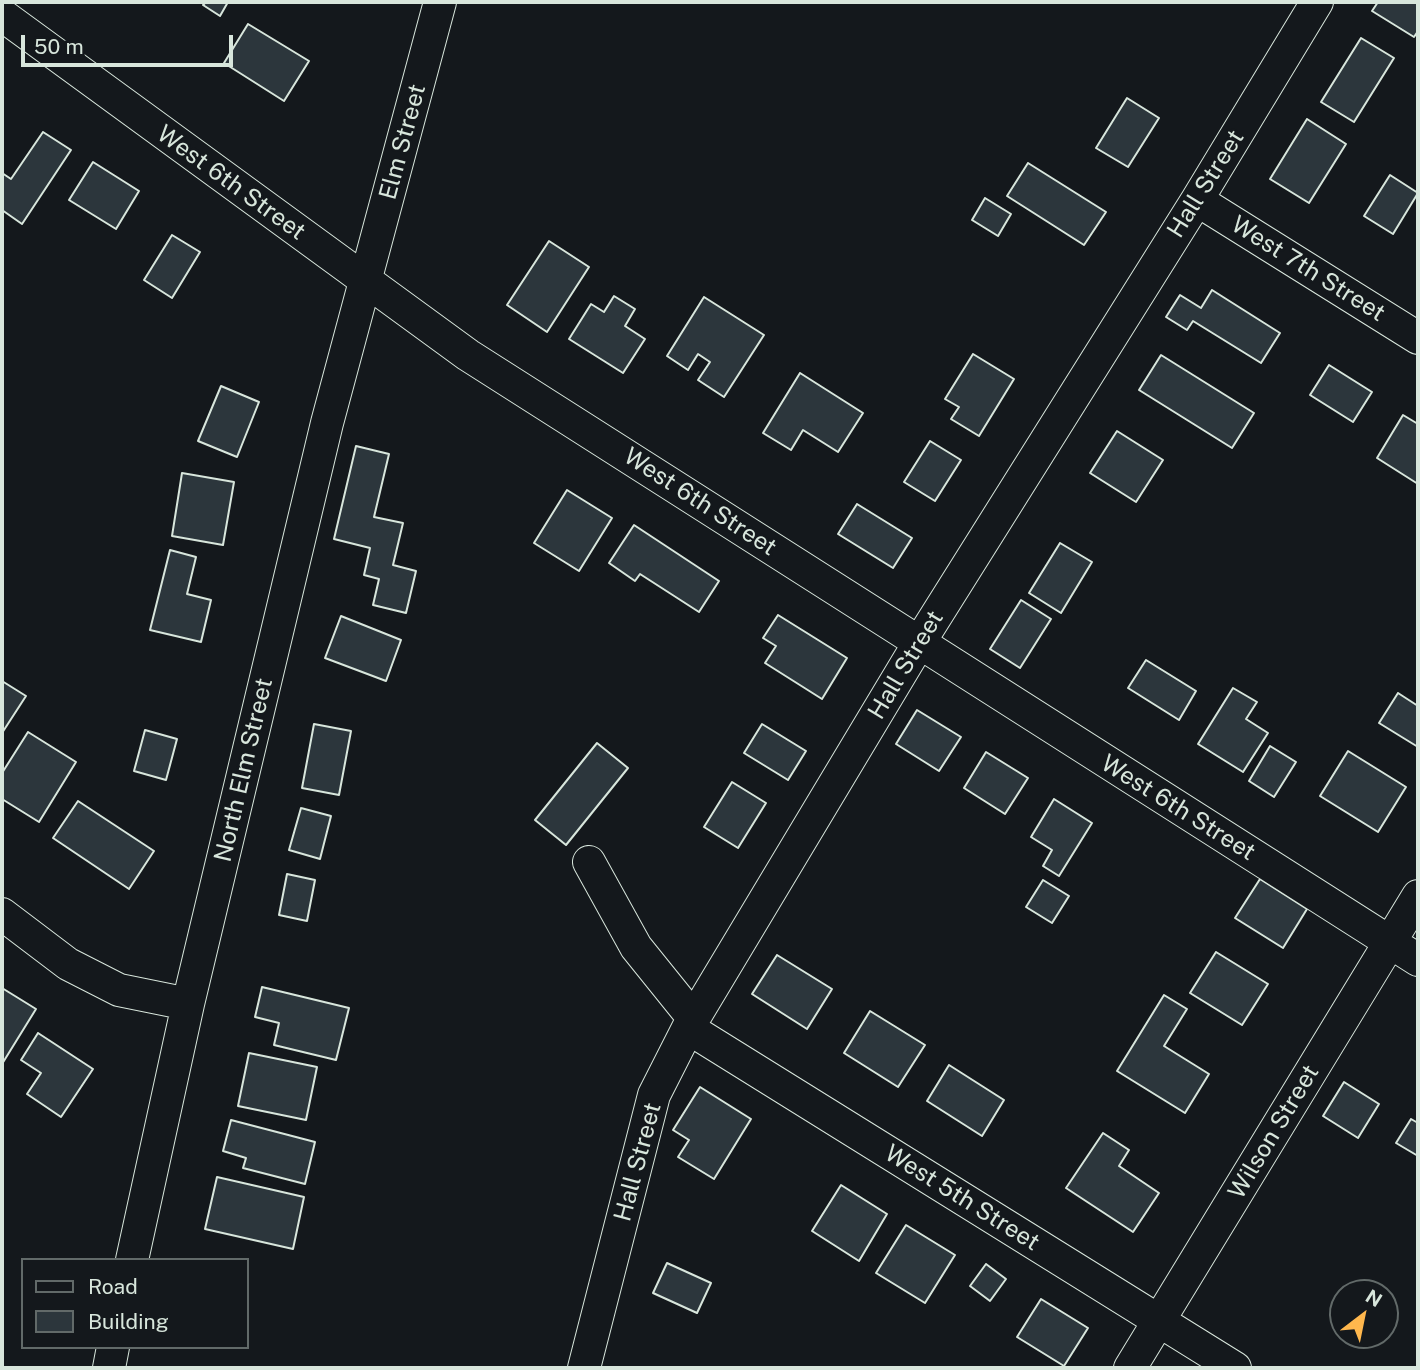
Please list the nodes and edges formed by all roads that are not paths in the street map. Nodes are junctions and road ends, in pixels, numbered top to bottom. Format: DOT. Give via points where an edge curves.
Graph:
graph roads {
  1 [pos="440,2"];
  2 [pos="1317,2"];
  3 [pos="2,15"];
  4 [pos="1197,200"];
  5 [pos="365,282"];
  6 [pos="1418,338"];
  7 [pos="919,643"];
  8 [pos="589,862"];
  9 [pos="1418,896"];
  10 [pos="2,914"];
  11 [pos="1390,942"];
  12 [pos="1418,960"];
  13 [pos="188,1004"];
  14 [pos="691,1023"];
  15 [pos="132,1258"];
  16 [pos="1160,1321"];
  17 [pos="113,1349"];
  18 [pos="109,1368"];
  19 [pos="584,1368"];
  20 [pos="1130,1368"];
  21 [pos="1235,1368"];
  1 -- 5 [label="street, Elm Street"];
  2 -- 4 [label="street, Hall Street"];
  3 -- 5 [label="street, West 6th Street"];
  4 -- 6 [label="street, West 7th Street"];
  4 -- 7 [label="street, Hall Street"];
  5 -- 7 [label="street, West 6th Street" via="468,355"];
  5 -- 13 [label="street, North Elm Street"];
  7 -- 11 [label="street, West 6th Street"];
  7 -- 14 [label="street, Hall Street"];
  8 -- 14 [label="street, West 5th Street" via="636,947"];
  9 -- 11 [label="street, Wilson Street"];
  10 -- 13 [label="street" via="68,964 119,990"];
  11 -- 12 [label="street, West 6th Street"];
  11 -- 16 [label="street, Wilson Street"];
  13 -- 15 [label="street, North Elm Street"];
  14 -- 16 [label="street, West 5th Street"];
  14 -- 19 [label="street, Hall Street" via="654,1095"];
  16 -- 20 [label="street, Wilson Street"];
  16 -- 21 [label="street, West 5th Street"];
  17 -- 18 [label="street"];
}
